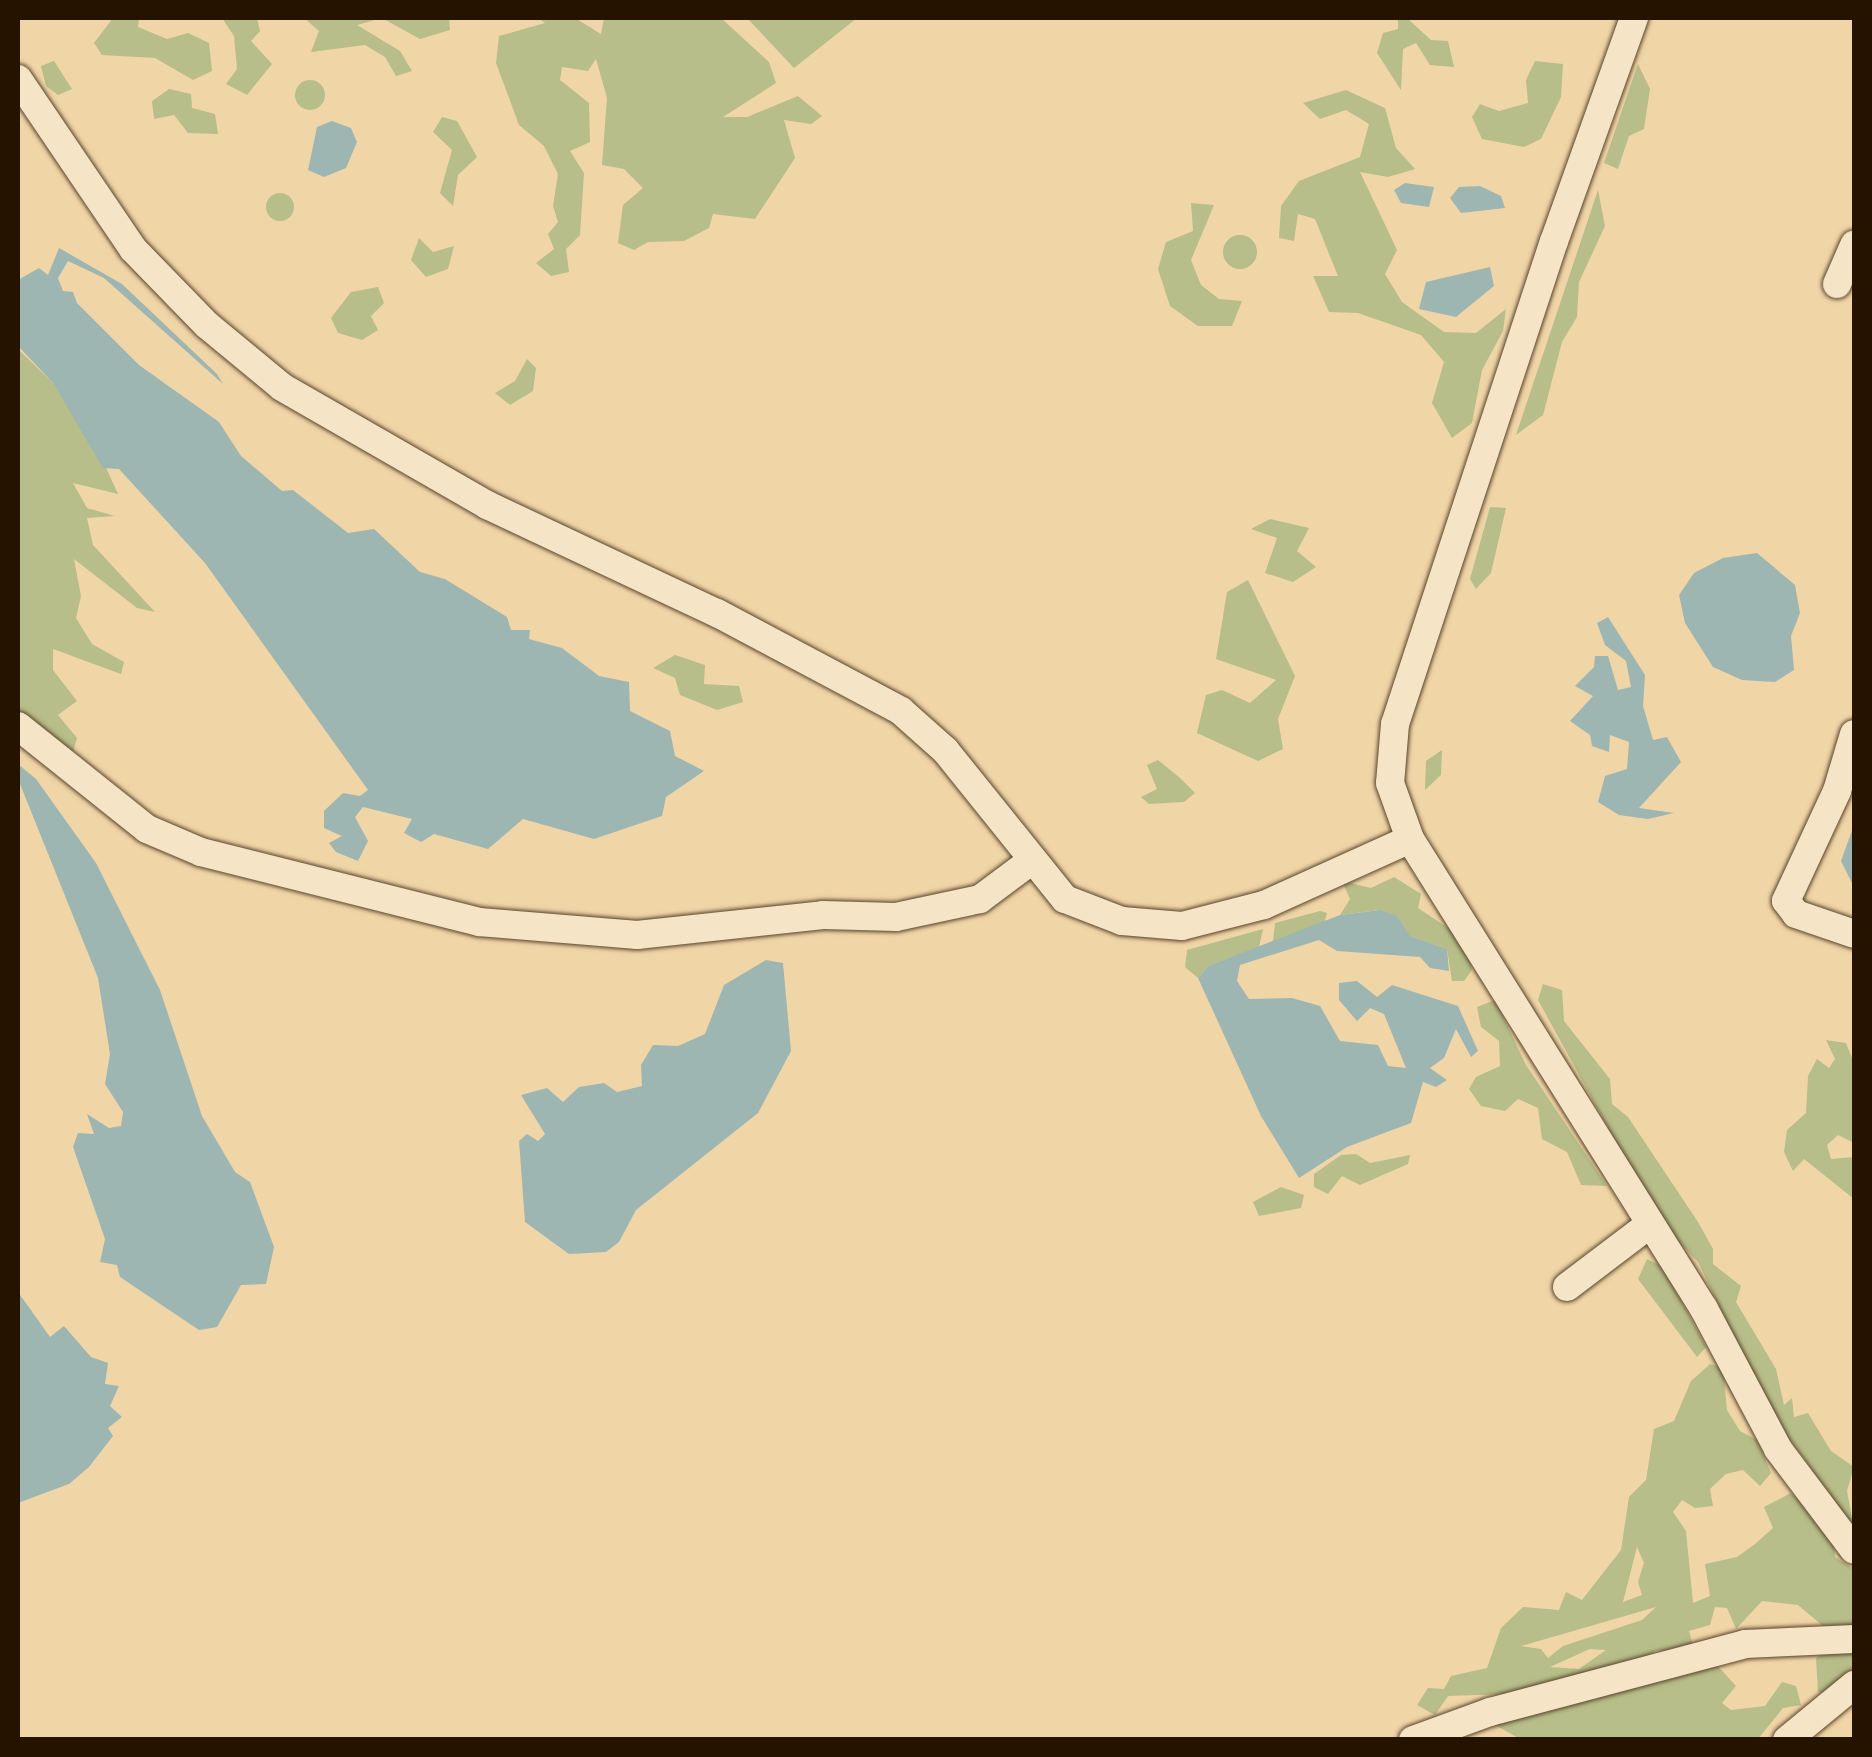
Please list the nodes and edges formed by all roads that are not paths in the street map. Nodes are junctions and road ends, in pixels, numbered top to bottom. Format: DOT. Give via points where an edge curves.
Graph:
graph roads {
  1 [pos="1634,18"];
  2 [pos="18,79"];
  3 [pos="28,122"];
  4 [pos="1854,244"];
  5 [pos="1837,284"];
  6 [pos="18,726"];
  7 [pos="1854,734"];
  8 [pos="1846,793"];
  9 [pos="1410,839"];
  10 [pos="1030,861"];
  11 [pos="1854,934"];
  12 [pos="1650,1224"];
  13 [pos="1566,1287"];
  14 [pos="1854,1550"];
  15 [pos="1854,1639"];
  16 [pos="1854,1685"];
  17 [pos="1412,1740"];
  18 [pos="1787,1740"];
  1 -- 9 [label="street" via="1395,724 1390,783"];
  2 -- 3 [label="street"];
  3 -- 10 [label="street" via="134,249 207,324 282,387 487,506 717,613 901,711 945,750"];
  4 -- 5 [label="street"];
  6 -- 10 [label="street" via="147,829 200,852 479,922 637,935 823,915 896,917 980,899"];
  7 -- 8 [label="street"];
  8 -- 11 [label="street" via="1786,901 1796,914"];
  9 -- 10 [label="street" via="1264,905 1182,926 1122,922 1066,898"];
  9 -- 12 [label="street"];
  12 -- 13 [label="street"];
  12 -- 14 [label="street" via="1778,1449"];
  15 -- 17 [label="street" via="1745,1644 1490,1712"];
  16 -- 18 [label="street"];
}
